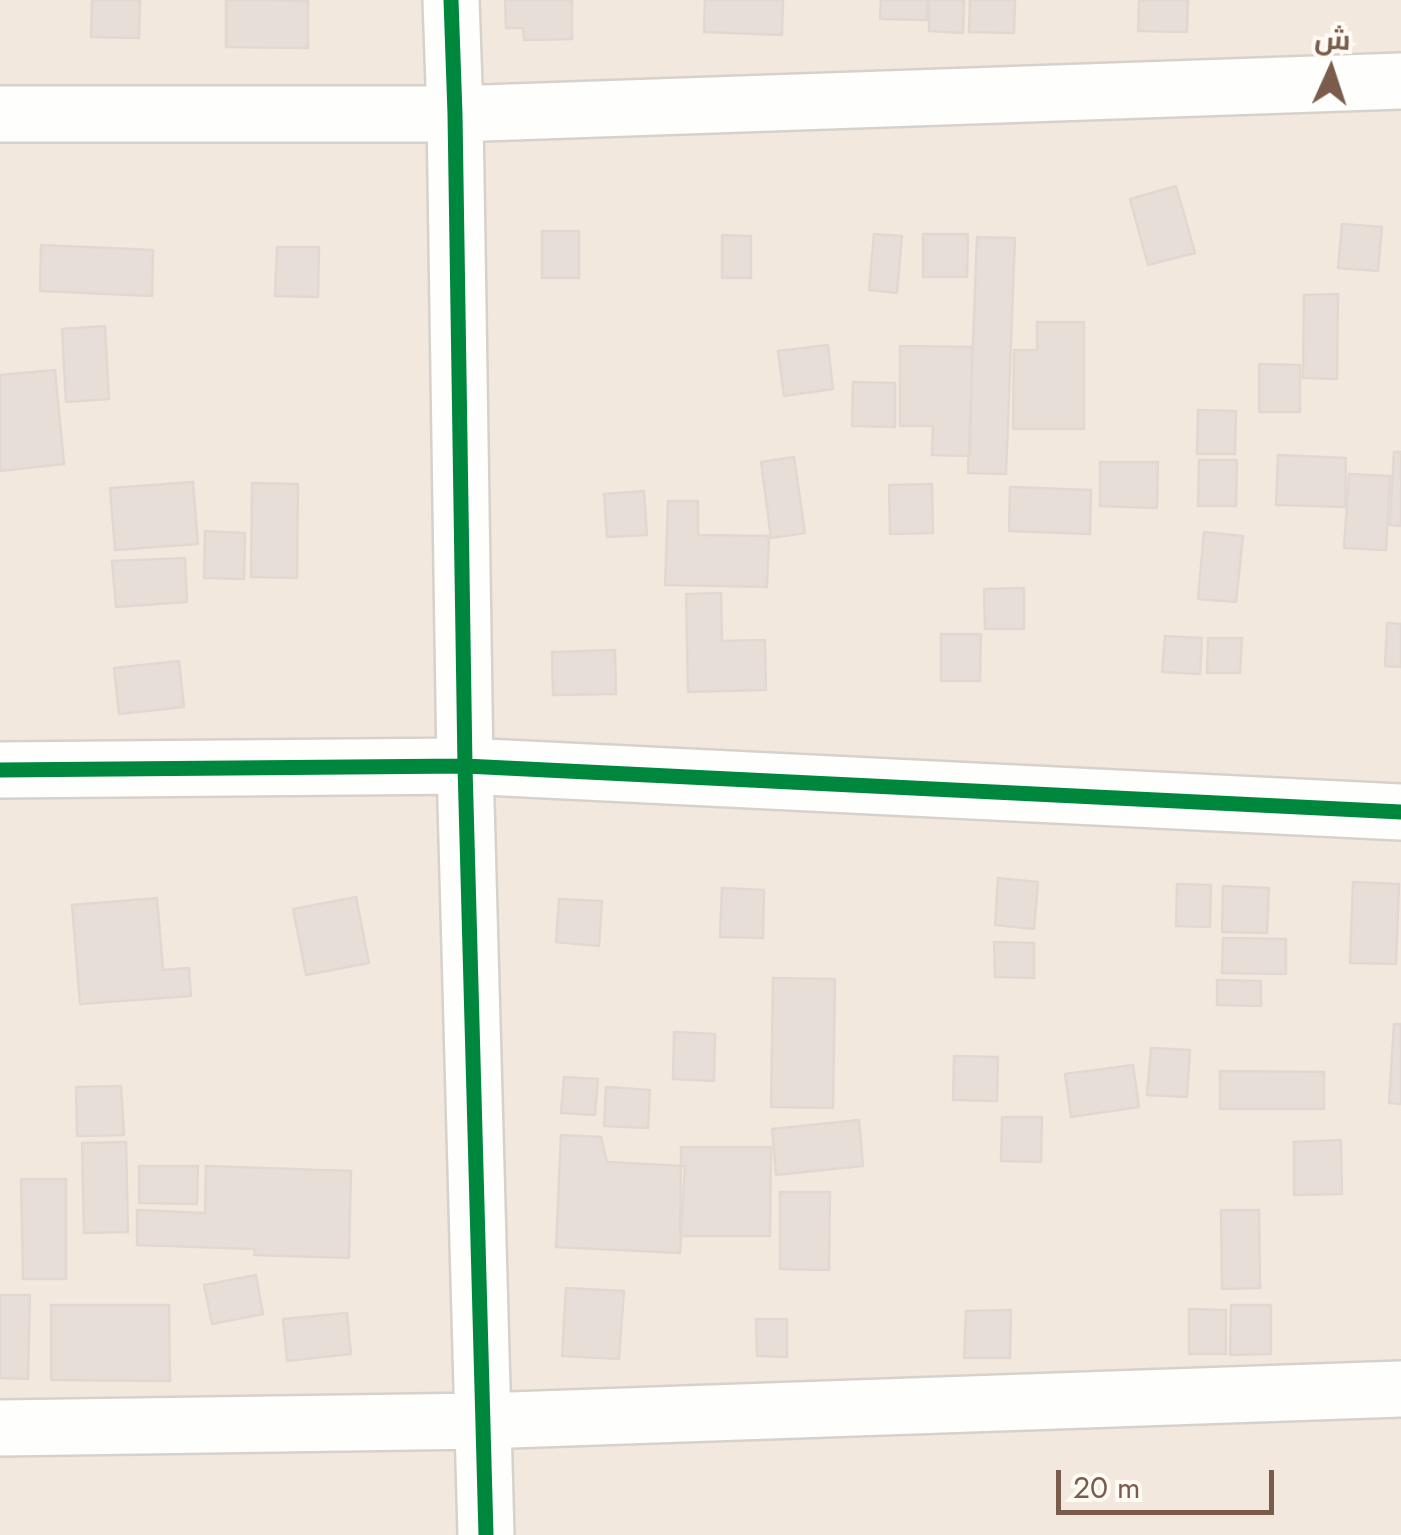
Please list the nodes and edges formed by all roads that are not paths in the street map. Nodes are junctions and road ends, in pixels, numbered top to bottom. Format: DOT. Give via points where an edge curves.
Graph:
graph roads {
  1 [pos="451,0"];
  2 [pos="1401,81"];
  3 [pos="0,114"];
  4 [pos="455,114"];
  5 [pos="464,766"];
  6 [pos="0,770"];
  7 [pos="1401,812"];
  8 [pos="1401,1389"];
  9 [pos="482,1420"];
  10 [pos="0,1428"];
  11 [pos="486,1535"];
  1 -- 4 [label="street"];
  2 -- 4 [label="street"];
  3 -- 4 [label="street"];
  4 -- 5 [label="street"];
  5 -- 6 [label="street"];
  5 -- 7 [label="street"];
  5 -- 9 [label="street"];
  8 -- 9 [label="street"];
  9 -- 10 [label="street"];
  9 -- 11 [label="street"];
}
